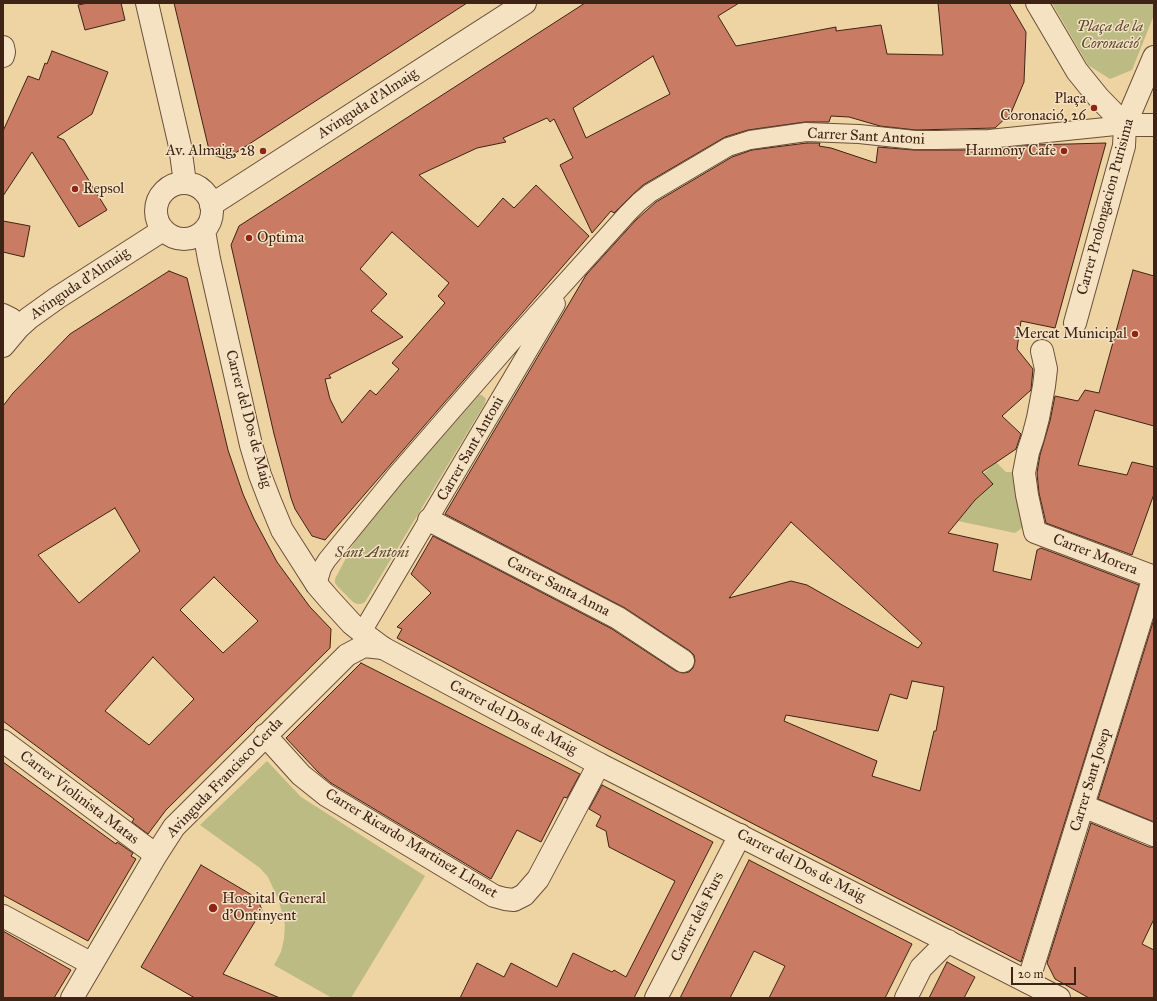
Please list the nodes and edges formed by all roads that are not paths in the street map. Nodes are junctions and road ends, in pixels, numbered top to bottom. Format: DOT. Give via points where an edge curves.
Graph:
graph roads {
  1 [pos="147,3"];
  2 [pos="525,3"];
  3 [pos="1037,3"];
  4 [pos="3,47"];
  5 [pos="3,56"];
  6 [pos="1151,63"];
  7 [pos="1098,97"];
  8 [pos="1125,125"];
  9 [pos="1154,125"];
  10 [pos="185,183"];
  11 [pos="211,205"];
  12 [pos="163,230"];
  13 [pos="204,231"];
  14 [pos="580,266"];
  15 [pos="11,320"];
  16 [pos="1075,323"];
  17 [pos="3,346"];
  18 [pos="1042,350"];
  19 [pos="429,520"];
  20 [pos="1154,577"];
  21 [pos="317,584"];
  22 [pos="357,628"];
  23 [pos="383,648"];
  24 [pos="347,655"];
  25 [pos="684,661"];
  26 [pos="266,735"];
  27 [pos="3,741"];
  28 [pos="599,764"];
  29 [pos="1083,806"];
  30 [pos="740,835"];
  31 [pos="1154,835"];
  32 [pos="156,855"];
  33 [pos="3,916"];
  34 [pos="948,941"];
  35 [pos="92,964"];
  36 [pos="1028,982"];
  37 [pos="72,998"];
  38 [pos="656,998"];
  39 [pos="906,998"];
  40 [pos="1059,998"];
  1 -- 10 [label="street" via="180,146"];
  2 -- 11 [label="street, Avinguda d'Almaig"];
  3 -- 7 [label="street" via="1077,71"];
  4 -- 5 [label="street"];
  6 -- 7 [label="street" via="1128,91"];
  6 -- 8 [label="street, Carrer Prolongacion Purisima"];
  7 -- 8 [label="street"];
  8 -- 9 [label="street"];
  8 -- 14 [label="street, Carrer Sant Antoni" via="989,139 915,140 806,132 750,140 728,147 643,198"];
  8 -- 16 [label="street, Carrer Prolongacion Purisima" via="1124,146"];
  10 -- 11 [label="street" via="202,190 208,196"];
  10 -- 12 [label="street" via="168,188 157,203 155,213"];
  11 -- 13 [label="street" via="212,214"];
  12 -- 13 [label="street" via="178,238 188,239"];
  12 -- 15 [label="street, Avinguda d'Almaig" via="29,318"];
  13 -- 21 [label="street, Carrer del Dos de Maig" via="255,459 282,530"];
  14 -- 19 [label="street, Carrer Sant Antoni"];
  14 -- 21 [label="street, Carrer Sant Antoni" via="393,480 327,560"];
  15 -- 17 [label="street, Avinguda d'Almaig"];
  18 -- 20 [label="street, Carrer Morera" via="1046,369 1044,386 1024,473 1035,532"];
  19 -- 22 [label="street, Carrer Sant Antoni"];
  19 -- 25 [label="street, Carrer Santa Anna" via="618,618"];
  20 -- 29 [label="street, Carrer Sant Josep"];
  21 -- 22 [label="street, Carrer del Dos de Maig"];
  22 -- 23 [label="street, Carrer del Dos de Maig"];
  22 -- 24 [label="street, Avinguda Francisco Cerda"];
  23 -- 24 [label="street, Avinguda Francisco Cerda" via="364,646"];
  23 -- 28 [label="street, Carrer del Dos de Maig"];
  24 -- 26 [label="street, Avinguda Francisco Cerda"];
  26 -- 28 [label="street, Carrer Ricardo Martinez Llonet" via="301,776 326,795 494,896 514,900 524,895 538,879"];
  26 -- 32 [label="street, Avinguda Francisco Cerda" via="174,827"];
  27 -- 32 [label="street, Carrer Violinista Matas"];
  28 -- 30 [label="street, Carrer del Dos de Maig"];
  29 -- 31 [label="street"];
  29 -- 36 [label="street, Carrer Sant Josep"];
  30 -- 34 [label="street, Carrer del Dos de Maig"];
  30 -- 38 [label="street, Carrer dels Furs"];
  32 -- 35 [label="street, Avinguda Francisco Cerda"];
  33 -- 35 [label="street"];
  34 -- 36 [label="street, Carrer del Dos de Maig"];
  34 -- 39 [label="street" via="921,968"];
  35 -- 37 [label="street, Avinguda Francisco Cerda"];
  36 -- 40 [label="street, Carrer del Dos de Maig"];
}
